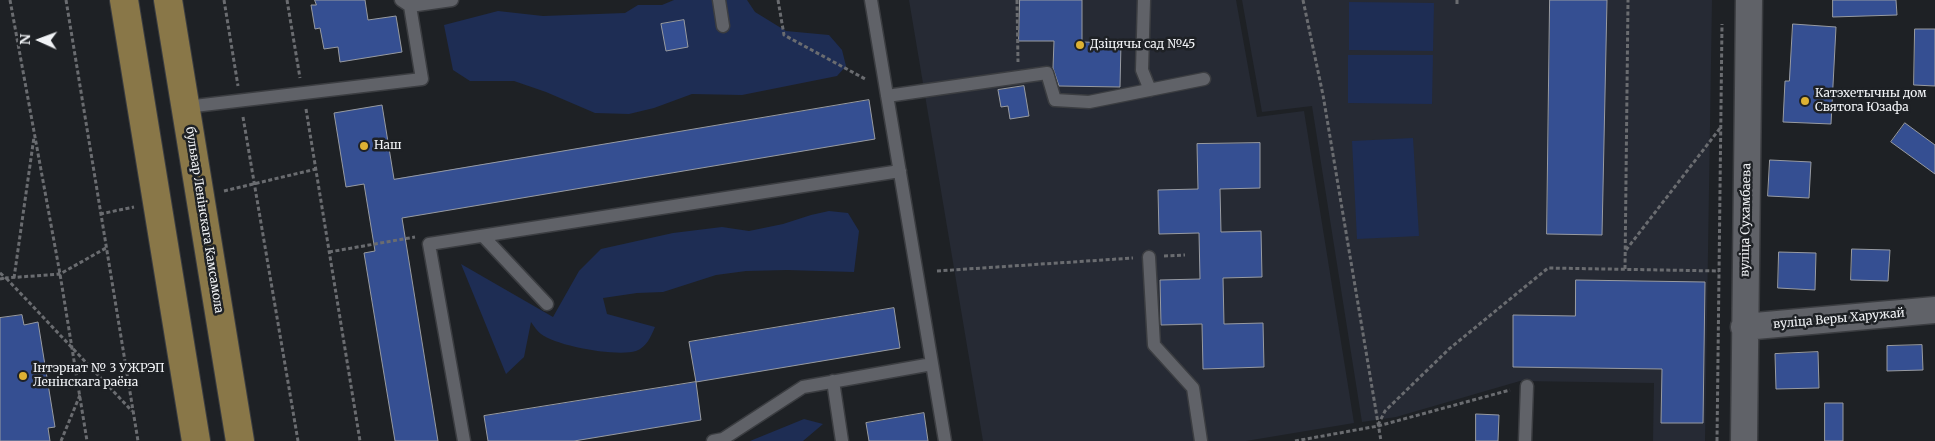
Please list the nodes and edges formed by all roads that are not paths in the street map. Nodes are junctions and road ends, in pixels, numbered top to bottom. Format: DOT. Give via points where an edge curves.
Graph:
graph roads {
  1 [pos="124,0"];
  2 [pos="168,0"];
  3 [pos="452,0"];
  4 [pos="719,0"];
  5 [pos="871,0"];
  6 [pos="1144,0"];
  7 [pos="1749,0"];
  8 [pos="405,3"];
  9 [pos="723,26"];
  10 [pos="1204,79"];
  11 [pos="1150,90"];
  12 [pos="887,96"];
  13 [pos="186,107"];
  14 [pos="900,171"];
  15 [pos="482,236"];
  16 [pos="1149,257"];
  17 [pos="547,304"];
  18 [pos="1935,310"];
  19 [pos="1744,327"];
  20 [pos="932,364"];
  21 [pos="833,382"];
  22 [pos="1527,386"];
  23 [pos="196,441"];
  24 [pos="240,441"];
  25 [pos="464,441"];
  26 [pos="713,441"];
  27 [pos="842,441"];
  28 [pos="945,441"];
  29 [pos="1202,441"];
  30 [pos="1525,441"];
  31 [pos="1744,441"];
  1 -- 23 [label="main road"];
  2 -- 13 [label="main road, бульвар Ленінскага Камсамола"];
  3 -- 8 [label="lane"];
  4 -- 9 [label="lane"];
  5 -- 12 [label="lane"];
  6 -- 11 [label="lane" via="1142,70"];
  7 -- 19 [label="street, вуліца Сухамбаева"];
  8 -- 13 [label="lane" via="422,79"];
  10 -- 11 [label="lane"];
  11 -- 12 [label="lane" via="1089,102 1055,100 1047,73"];
  12 -- 14 [label="lane"];
  13 -- 24 [label="main road, бульвар Ленінскага Камсамола"];
  14 -- 15 [label="lane"];
  14 -- 20 [label="lane"];
  15 -- 17 [label="lane"];
  15 -- 25 [label="lane" via="428,244"];
  16 -- 29 [label="lane" via="1154,345 1193,388"];
  18 -- 19 [label="street, вуліца Веры Харужай"];
  19 -- 31 [label="street, вуліца Сухамбаева"];
  20 -- 21 [label="lane"];
  20 -- 28 [label="lane"];
  21 -- 26 [label="lane" via="803,387 723,439"];
  21 -- 27 [label="lane"];
  22 -- 30 [label="lane"];
}
